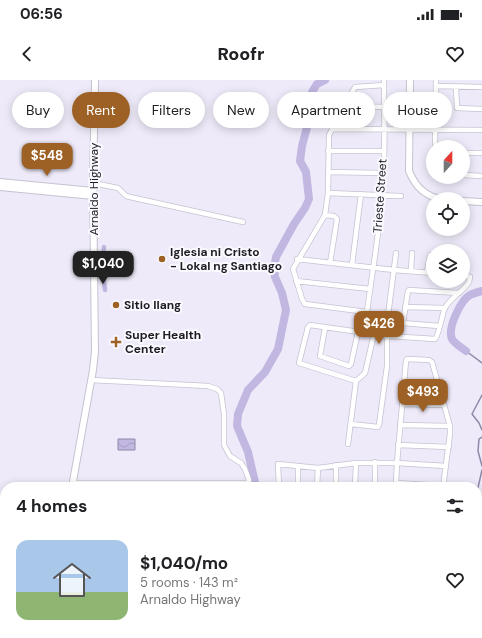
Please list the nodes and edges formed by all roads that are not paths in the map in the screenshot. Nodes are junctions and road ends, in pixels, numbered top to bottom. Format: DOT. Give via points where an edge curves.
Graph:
graph roads {
  1 [pos="95,80"];
  2 [pos="410,80"];
  3 [pos="436,80"];
  4 [pos="384,82"];
  5 [pos="436,86"];
  6 [pos="456,87"];
  7 [pos="482,87"];
  8 [pos="352,92"];
  9 [pos="482,109"];
  10 [pos="332,129"];
  11 [pos="409,129"];
  12 [pos="435,129"];
  13 [pos="384,130"];
  14 [pos="482,130"];
  15 [pos="435,140"];
  16 [pos="328,151"];
  17 [pos="384,151"];
  18 [pos="470,153"];
  19 [pos="482,153"];
  20 [pos="328,172"];
  21 [pos="383,173"];
  22 [pos="470,175"];
  23 [pos="482,176"];
  24 [pos="0,182"];
  25 [pos="93,183"];
  26 [pos="0,187"];
  27 [pos="328,192"];
  28 [pos="93,193"];
  29 [pos="426,193"];
  30 [pos="361,194"];
  31 [pos="382,196"];
  32 [pos="401,196"];
  33 [pos="470,201"];
  34 [pos="481,202"];
  35 [pos="325,215"];
  36 [pos="244,222"];
  37 [pos="396,253"];
  38 [pos="412,253"];
  39 [pos="298,259"];
  40 [pos="330,263"];
  41 [pos="352,265"];
  42 [pos="373,268"];
  43 [pos="394,270"];
  44 [pos="411,271"];
  45 [pos="426,272"];
  46 [pos="296,281"];
  47 [pos="463,288"];
  48 [pos="370,289"];
  49 [pos="459,292"];
  50 [pos="405,307"];
  51 [pos="445,308"];
  52 [pos="439,326"];
  53 [pos="325,328"];
  54 [pos="358,332"];
  55 [pos="374,334"];
  56 [pos="388,336"];
  57 [pos="91,380"];
  58 [pos="356,381"];
  59 [pos="404,385"];
  60 [pos="438,385"];
  61 [pos="402,404"];
  62 [pos="444,406"];
  63 [pos="351,424"];
  64 [pos="400,425"];
  65 [pos="450,426"];
  66 [pos="348,444"];
  67 [pos="398,445"];
  68 [pos="449,446"];
  69 [pos="375,462"];
  70 [pos="356,463"];
  71 [pos="397,463"];
  72 [pos="336,465"];
  73 [pos="298,466"];
  74 [pos="446,466"];
  75 [pos="318,468"];
  76 [pos="73,482"];
  77 [pos="248,482"];
  78 [pos="279,482"];
  79 [pos="298,482"];
  80 [pos="318,482"];
  81 [pos="336,482"];
  82 [pos="355,482"];
  83 [pos="375,482"];
  84 [pos="396,482"];
  85 [pos="444,482"];
  1 -- 25 [label="main road, Arnaldo Highway"];
  2 -- 11 [label="main road"];
  3 -- 5 [label="street"];
  4 -- 8 [label="street" via="355,87"];
  5 -- 6 [label="street"];
  5 -- 12 [label="street"];
  6 -- 7 [label="street"];
  6 -- 9 [label="street" via="457,108"];
  10 -- 13 [label="street"];
  10 -- 16 [label="street"];
  11 -- 12 [label="street"];
  11 -- 13 [label="street"];
  11 -- 29 [label="main road" via="410,171 412,178"];
  12 -- 14 [label="street"];
  12 -- 15 [label="street"];
  13 -- 17 [label="street, Trieste Street"];
  16 -- 17 [label="street"];
  16 -- 20 [label="street"];
  17 -- 21 [label="street, Trieste Street"];
  18 -- 19 [label="street"];
  20 -- 21 [label="street"];
  20 -- 27 [label="street"];
  21 -- 31 [label="street, Trieste Street"];
  22 -- 23 [label="street"];
  24 -- 28 [label="main road"];
  25 -- 28 [label="main road, Arnaldo Highway"];
  25 -- 36 [label="street" via="118,188 130,198"];
  26 -- 28 [label="main road"];
  27 -- 30 [label="street"];
  27 -- 35 [label="street"];
  28 -- 57 [label="main road, Arnaldo Highway" via="95,360"];
  30 -- 31 [label="street"];
  30 -- 41 [label="street"];
  31 -- 32 [label="street"];
  31 -- 42 [label="street, Trieste Street"];
  33 -- 34 [label="main road"];
  35 -- 39 [label="street"];
  35 -- 40 [label="street" via="337,219"];
  37 -- 43 [label="street"];
  38 -- 44 [label="street"];
  39 -- 40 [label="street"];
  39 -- 46 [label="street" via="293,269"];
  40 -- 41 [label="street"];
  41 -- 42 [label="street"];
  42 -- 43 [label="street"];
  42 -- 48 [label="street, Trieste Street"];
  43 -- 44 [label="street"];
  43 -- 56 [label="street" via="387,323"];
  44 -- 45 [label="street"];
  46 -- 48 [label="street"];
  46 -- 48 [label="street, Trieste Street" via="305,304 367,312"];
  47 -- 49 [label="street"];
  49 -- 50 [label="street" via="409,290"];
  49 -- 51 [label="street"];
  50 -- 51 [label="street"];
  50 -- 52 [label="street" via="403,323"];
  51 -- 52 [label="street"];
  52 -- 56 [label="street" via="438,337 435,339"];
  53 -- 54 [label="street"];
  53 -- 54 [label="street" via="320,356 349,366"];
  53 -- 58 [label="street" via="308,327 299,363"];
  54 -- 55 [label="street"];
  55 -- 56 [label="street"];
  55 -- 58 [label="street" via="365,373"];
  56 -- 63 [label="street" via="379,426"];
  57 -- 76 [label="main road, Arnaldo Highway"];
  57 -- 77 [label="street" via="208,386 217,389 221,393 224,414 224,444 230,456 241,462"];
  58 -- 63 [label="street"];
  59 -- 60 [label="street"];
  59 -- 60 [label="street" via="407,359 431,361"];
  59 -- 61 [label="street"];
  60 -- 62 [label="street"];
  61 -- 62 [label="street"];
  61 -- 64 [label="street"];
  62 -- 65 [label="street"];
  63 -- 66 [label="street"];
  64 -- 65 [label="street"];
  64 -- 67 [label="street"];
  65 -- 68 [label="street"];
  67 -- 68 [label="street"];
  67 -- 71 [label="street"];
  68 -- 74 [label="street"];
  69 -- 70 [label="street"];
  69 -- 71 [label="street"];
  69 -- 83 [label="street"];
  70 -- 72 [label="street"];
  70 -- 82 [label="street"];
  71 -- 74 [label="street"];
  71 -- 84 [label="street"];
  72 -- 75 [label="street"];
  72 -- 81 [label="street"];
  73 -- 75 [label="street"];
  73 -- 78 [label="street" via="278,464"];
  73 -- 79 [label="street"];
  74 -- 85 [label="street"];
  75 -- 80 [label="street"];
}
